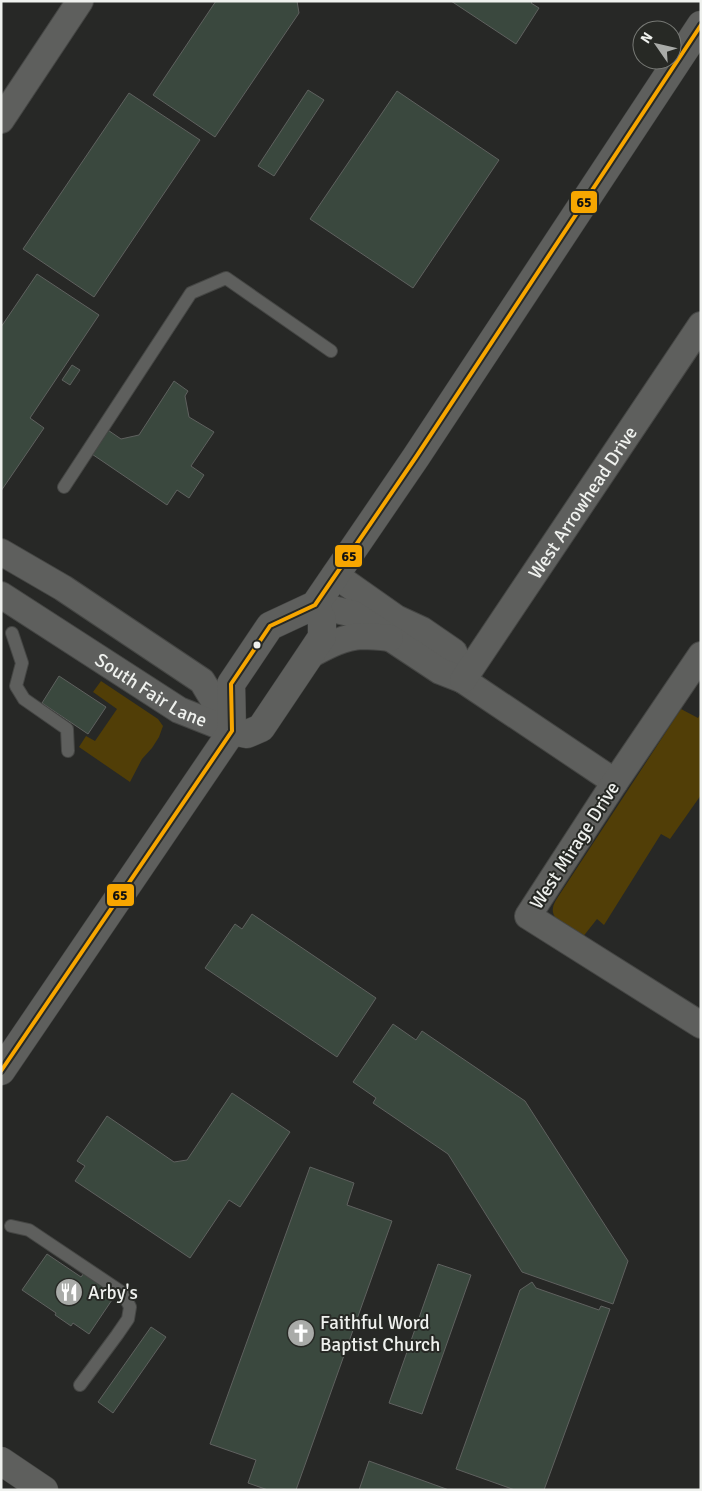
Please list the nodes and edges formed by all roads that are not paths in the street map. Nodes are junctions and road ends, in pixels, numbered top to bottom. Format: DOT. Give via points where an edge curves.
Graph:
graph roads {
  1 [pos="80,1"];
  2 [pos="701,25"];
  3 [pos="1,120"];
  4 [pos="701,325"];
  5 [pos="331,351"];
  6 [pos="64,488"];
  7 [pos="1,552"];
  8 [pos="334,575"];
  9 [pos="1,596"];
  10 [pos="315,605"];
  11 [pos="12,633"];
  12 [pos="390,638"];
  13 [pos="310,655"];
  14 [pos="701,655"];
  15 [pos="463,680"];
  16 [pos="232,731"];
  17 [pos="68,751"];
  18 [pos="615,782"];
  19 [pos="701,1025"];
  20 [pos="1,1071"];
  21 [pos="11,1226"];
  22 [pos="80,1385"];
  23 [pos="1,1461"];
  24 [pos="44,1490"];
  1 -- 3 [label="street"];
  2 -- 8 [label="main road" via="416,457"];
  4 -- 15 [label="street, West Arrowhead Drive"];
  5 -- 6 [label="lane" via="226,278 191,293"];
  7 -- 16 [label="street, South Fair Lane" via="63,588 202,681"];
  8 -- 10 [label="main road"];
  8 -- 15 [label="street" via="396,618 422,630 454,652"];
  9 -- 16 [label="street, South Fair Lane" via="179,710"];
  10 -- 12 [label="street" via="354,614"];
  10 -- 13 [label="main road" via="322,620 322,637"];
  10 -- 16 [label="main road" via="270,626 231,684"];
  11 -- 17 [label="lane" via="22,663 16,686 24,699 67,729"];
  12 -- 13 [label="street" via="362,636 344,639"];
  12 -- 15 [label="street" via="440,672"];
  13 -- 16 [label="main road" via="261,728 247,734"];
  14 -- 18 [label="street, West Mirage Drive"];
  15 -- 18 [label="street"];
  16 -- 20 [label="main road"];
  18 -- 19 [label="street, West Mirage Drive" via="528,916"];
  21 -- 22 [label="lane" via="29,1230 123,1293 130,1307 128,1319"];
  23 -- 24 [label="main road"];
}
